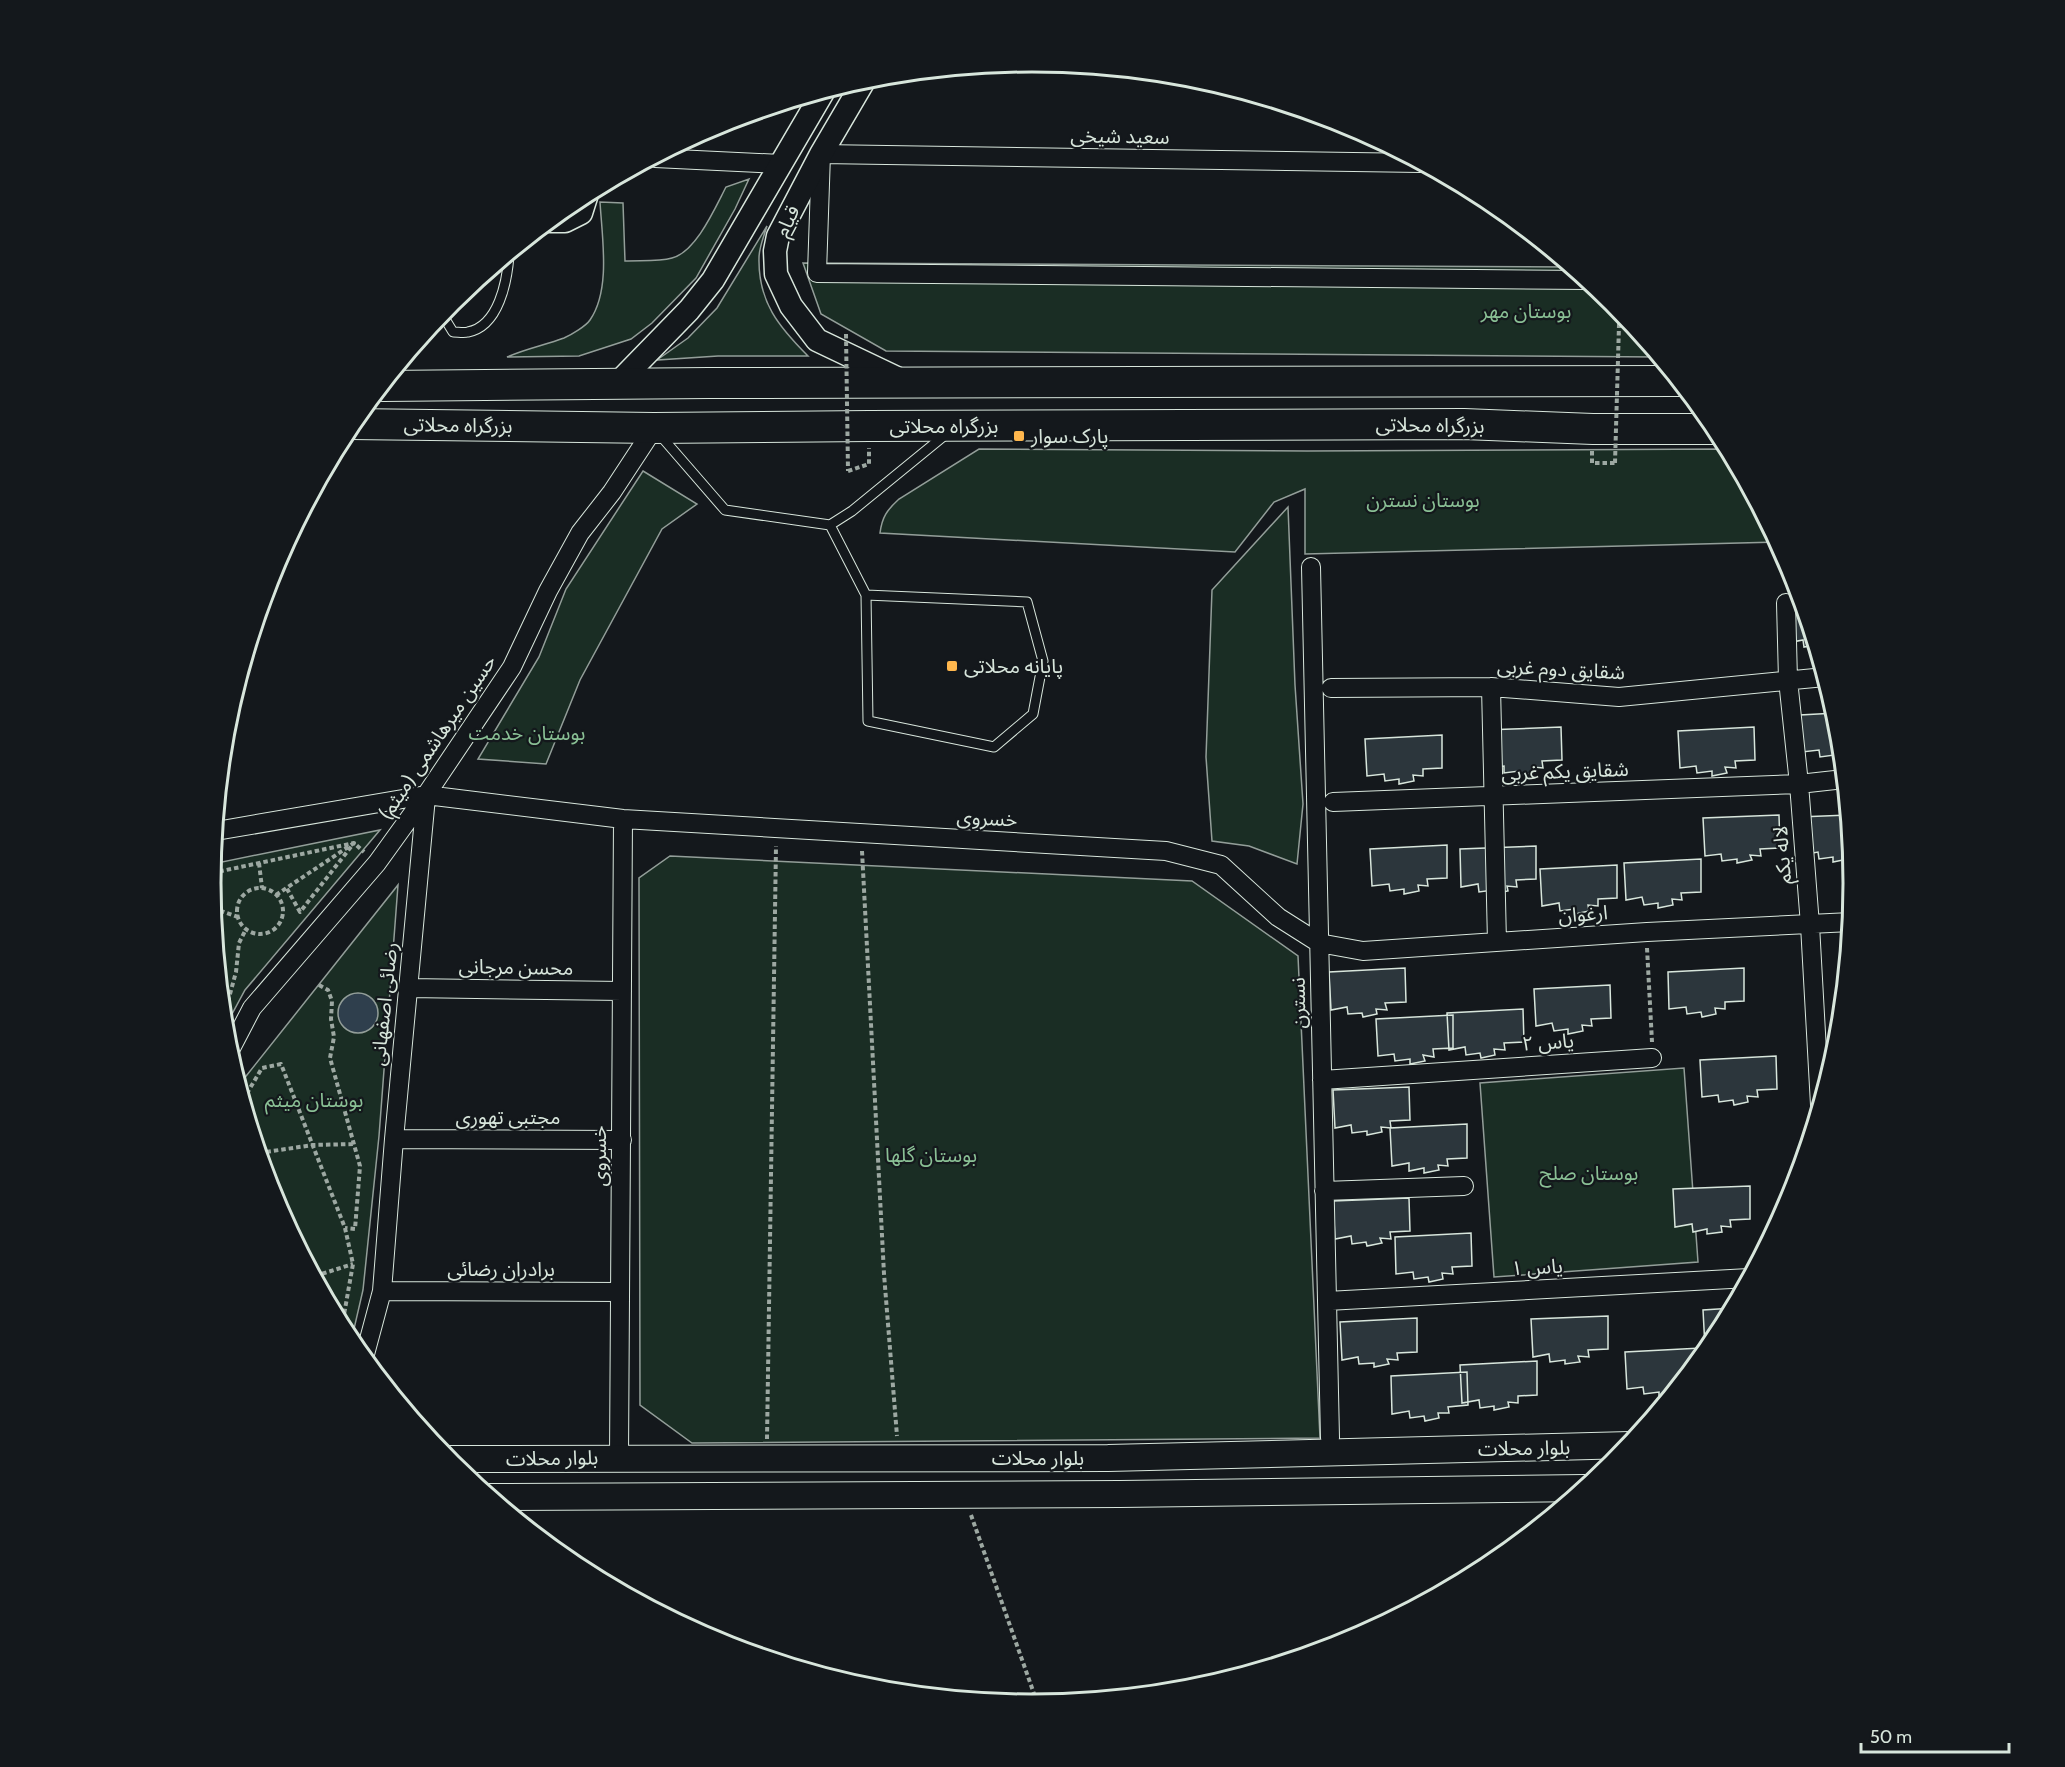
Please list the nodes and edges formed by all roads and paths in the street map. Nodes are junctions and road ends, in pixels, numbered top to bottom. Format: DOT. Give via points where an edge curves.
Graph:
graph roads {
  1 [pos="857,92"];
  2 [pos="818,101"];
  3 [pos="820,154"];
  4 [pos="669,159"];
  5 [pos="1404,163"];
  6 [pos="781,164"];
  7 [pos="770,183"];
  8 [pos="797,200"];
  9 [pos="582,209"];
  10 [pos="565,221"];
  11 [pos="508,264"];
  12 [pos="1575,280"];
  13 [pos="447,322"];
  14 [pos="1619,323"];
  15 [pos="846,334"];
  16 [pos="1670,381"];
  17 [pos="1323,382"];
  18 [pos="1465,382"];
  19 [pos="907,383"];
  20 [pos="616,384"];
  21 [pos="391,386"];
  22 [pos="364,424"];
  23 [pos="1318,424"];
  24 [pos="1464,424"];
  25 [pos="956,426"];
  26 [pos="654,428"];
  27 [pos="1704,429"];
  28 [pos="869,464"];
  29 [pos="1592,464"];
  30 [pos="830,525"];
  31 [pos="1311,567"];
  32 [pos="866,595"];
  33 [pos="1786,603"];
  34 [pos="1817,677"];
  35 [pos="1788,680"];
  36 [pos="1491,687"];
  37 [pos="1331,688"];
  38 [pos="1837,780"];
  39 [pos="1799,784"];
  40 [pos="426,795"];
  41 [pos="1494,796"];
  42 [pos="1333,802"];
  43 [pos="623,819"];
  44 [pos="776,828"];
  45 [pos="223,830"];
  46 [pos="861,834"];
  47 [pos="354,843"];
  48 [pos="259,863"];
  49 [pos="221,871"];
  50 [pos="286,887"];
  51 [pos="262,888"];
  52 [pos="276,895"];
  53 [pos="222,911"];
  54 [pos="238,917"];
  55 [pos="1843,923"];
  56 [pos="1810,925"];
  57 [pos="246,929"];
  58 [pos="1647,932"];
  59 [pos="1497,942"];
  60 [pos="1319,943"];
  61 [pos="319,985"];
  62 [pos="409,988"];
  63 [pos="622,991"];
  64 [pos="229,997"];
  65 [pos="236,1038"];
  66 [pos="1652,1058"];
  67 [pos="1322,1080"];
  68 [pos="1819,1082"];
  69 [pos="248,1091"];
  70 [pos="394,1139"];
  71 [pos="622,1140"];
  72 [pos="355,1144"];
  73 [pos="313,1145"];
  74 [pos="267,1152"];
  75 [pos="1464,1186"];
  76 [pos="1324,1191"];
  77 [pos="345,1228"];
  78 [pos="353,1264"];
  79 [pos="322,1274"];
  80 [pos="1741,1278"];
  81 [pos="382,1291"];
  82 [pos="620,1292"];
  83 [pos="1327,1301"];
  84 [pos="344,1312"];
  85 [pos="367,1347"];
  86 [pos="1330,1438"];
  87 [pos="1617,1445"];
  88 [pos="619,1457"];
  89 [pos="766,1457"];
  90 [pos="898,1458"];
  91 [pos="461,1459"];
  92 [pos="1574,1488"];
  93 [pos="964,1494"];
  94 [pos="501,1497"];
  95 [pos="1034,1695"];
  1 -- 3 [label="street, قیام"];
  2 -- 6 [label="street, قیام"];
  3 -- 5 [label="street, سعید شیخی"];
  3 -- 8 [label="street, قیام"];
  3 -- 12 [label="street" via="817,273"];
  4 -- 6 [label="street"];
  6 -- 7 [label="street, قیام"];
  7 -- 8 [label="street" via="781,197"];
  7 -- 20 [label="street, قیام" via="713,280"];
  8 -- 19 [label="street, قیام" via="778,236 775,251 776,274 791,306 817,340"];
  9 -- 10 [label="street"];
  11 -- 13 [label="lane" via="503,296 485,323 469,332 453,332"];
  14 -- 29 [label="path, bridge" via="1615,464"];
  15 -- 28 [label="path, bridge" via="848,471"];
  16 -- 18 [label="highway, بزرگراه محلاتی"];
  17 -- 18 [label="highway, بزرگراه محلاتی"];
  17 -- 19 [label="highway, بزرگراه محلاتی"];
  17 -- 23 [label="highway" via="1344,400 1342,413"];
  18 -- 24 [label="highway" via="1445,397 1444,403 1444,410"];
  19 -- 20 [label="highway, بزرگراه محلاتی"];
  20 -- 21 [label="highway, بزرگراه محلاتی"];
  22 -- 26 [label="highway, بزرگراه محلاتی"];
  23 -- 24 [label="highway, بزرگراه محلاتی"];
  23 -- 25 [label="highway, بزرگراه محلاتی"];
  24 -- 27 [label="highway, بزرگراه محلاتی"];
  25 -- 26 [label="highway, بزرگراه محلاتی"];
  25 -- 30 [label="lane"];
  26 -- 30 [label="lane" via="725,510"];
  26 -- 40 [label="street, حسین میرهاشمی (میثم)" via="580,532 512,667"];
  30 -- 32 [label="lane"];
  31 -- 60 [label="street, نسترن"];
  32 -- 32 [label="lane" via="868,721 994,747 1033,714 1043,661 1027,603"];
  33 -- 35 [label="street, لاله یکم"];
  34 -- 35 [label="street, شقایق دوم غربی"];
  35 -- 36 [label="street, شقایق دوم غربی" via="1619,697"];
  35 -- 39 [label="street, لاله یکم"];
  36 -- 37 [label="street, شقایق دوم غربی"];
  36 -- 41 [label="street"];
  38 -- 39 [label="street, شقایق یکم غربی"];
  39 -- 41 [label="street, شقایق یکم غربی"];
  39 -- 56 [label="street, لاله یکم"];
  40 -- 43 [label="street, خسروی"];
  40 -- 45 [label="street, خسروی"];
  40 -- 62 [label="street, رضائی اصفهانی"];
  40 -- 65 [label="street, حسین میرهاشمی (میثم)" via="377,863 252,1008"];
  41 -- 42 [label="street, شقایق یکم غربی"];
  41 -- 59 [label="street"];
  43 -- 44 [label="street, خسروی"];
  43 -- 63 [label="street, خسروی"];
  44 -- 46 [label="street, خسروی"];
  44 -- 89 [label="path"];
  46 -- 60 [label="street, خسروی" via="1166,851 1221,865 1278,917"];
  46 -- 90 [label="path" via="884,1274"];
  47 -- 48 [label="path"];
  47 -- 50 [label="path"];
  47 -- 50 [label="path" via="300,912"];
  48 -- 49 [label="path"];
  48 -- 51 [label="path"];
  50 -- 52 [label="path"];
  51 -- 52 [label="path"];
  51 -- 54 [label="path" via="242,896"];
  52 -- 57 [label="path" via="283,908 279,923 267,932"];
  53 -- 54 [label="path"];
  54 -- 57 [label="path"];
  55 -- 56 [label="street, ارغوان"];
  56 -- 58 [label="street, ارغوان"];
  56 -- 68 [label="street, لاله یکم"];
  57 -- 64 [label="path" via="239,943"];
  58 -- 59 [label="street, ارغوان"];
  58 -- 66 [label="path"];
  59 -- 60 [label="street, ارغوان" via="1363,951"];
  60 -- 67 [label="street, نسترن"];
  61 -- 72 [label="path" via="328,990 332,1001 334,1037 330,1058"];
  62 -- 63 [label="street, محسن مرجانی"];
  62 -- 70 [label="street, رضائی اصفهانی"];
  63 -- 71 [label="street, خسروی"];
  66 -- 67 [label="street, یاس ۲"];
  67 -- 76 [label="street, نسترن"];
  69 -- 73 [label="path" via="262,1068 281,1064"];
  70 -- 71 [label="street, مجتبی تهوری"];
  70 -- 81 [label="street, رضائی اصفهانی"];
  71 -- 82 [label="street, خسروی"];
  72 -- 73 [label="path"];
  72 -- 77 [label="path" via="360,1166 355,1229"];
  73 -- 74 [label="path"];
  73 -- 77 [label="path"];
  75 -- 76 [label="street"];
  76 -- 83 [label="street, نسترن"];
  77 -- 78 [label="path"];
  78 -- 79 [label="path"];
  78 -- 84 [label="path"];
  80 -- 83 [label="street, یاس ۱"];
  81 -- 82 [label="street, برادران رضائی"];
  81 -- 85 [label="street, رضائی اصفهانی"];
  82 -- 88 [label="street, خسروی"];
  83 -- 86 [label="street, نسترن"];
  87 -- 90 [label="main road, بلوار محلات" via="1108,1458"];
  88 -- 89 [label="main road, بلوار محلات"];
  88 -- 91 [label="main road, بلوار محلات"];
  89 -- 90 [label="main road, بلوار محلات"];
  92 -- 93 [label="main road, بلوار محلات"];
  93 -- 94 [label="main road, بلوار محلات"];
  93 -- 95 [label="path"];
}
